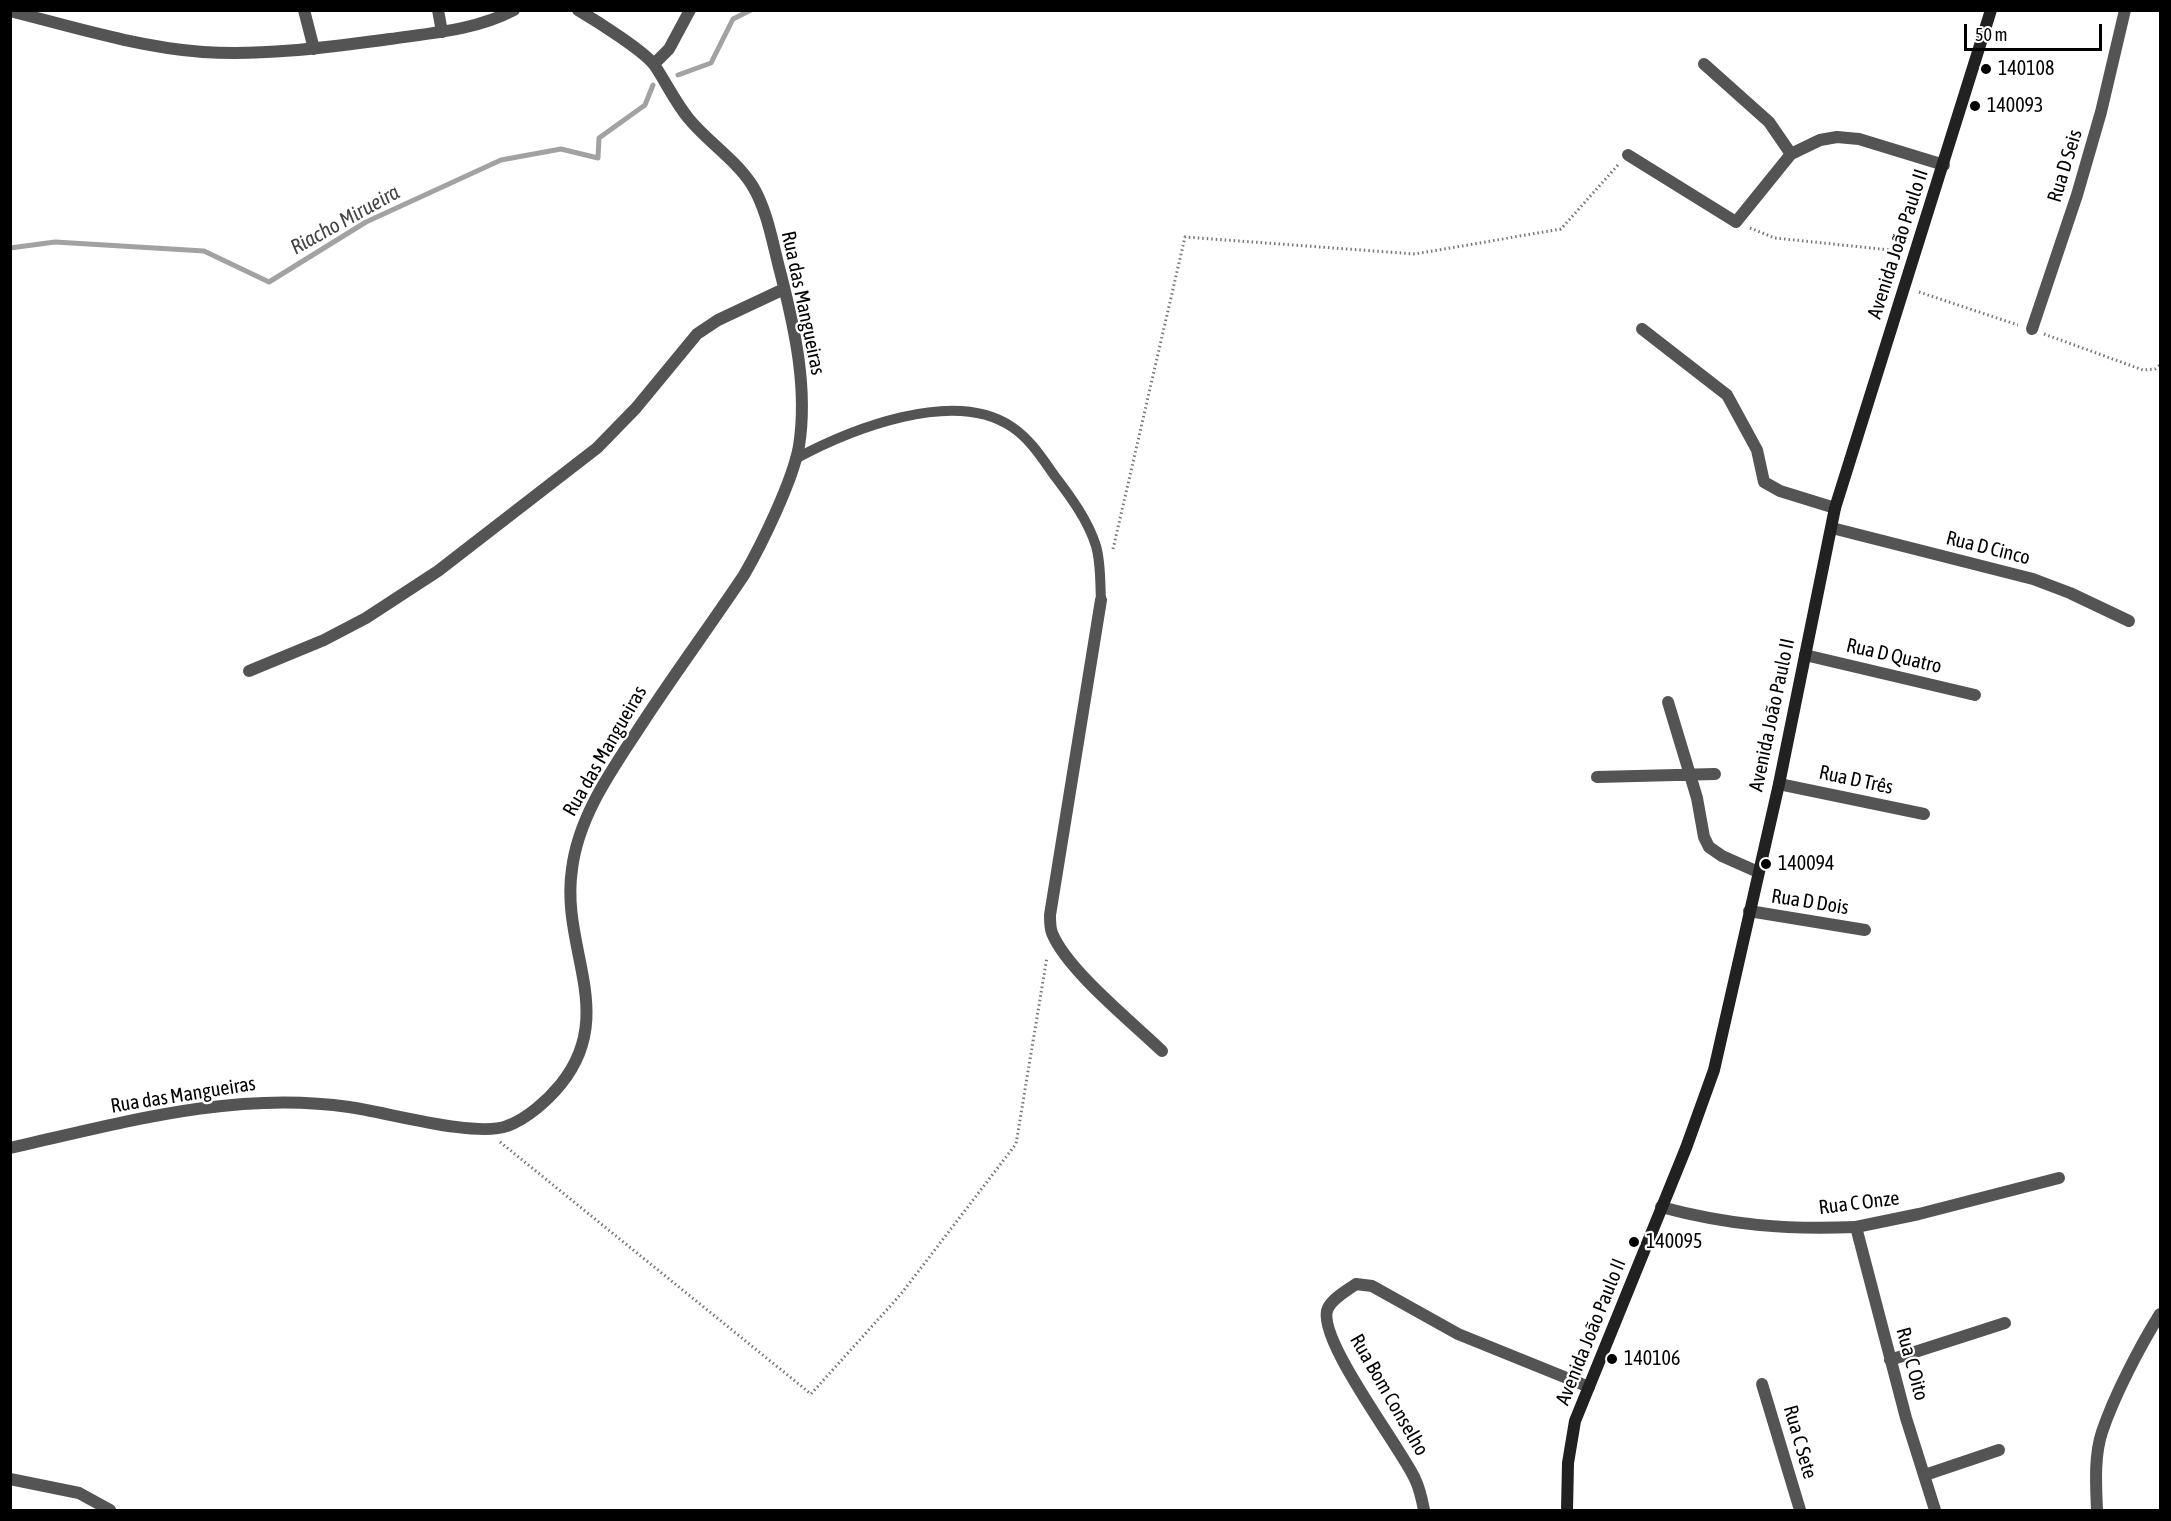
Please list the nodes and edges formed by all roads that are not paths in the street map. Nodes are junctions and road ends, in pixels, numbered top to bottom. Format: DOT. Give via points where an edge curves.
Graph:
graph roads {
  1 [pos="304,10"];
  2 [pos="438,10"];
  3 [pos="514,10"];
  4 [pos="578,10"];
  5 [pos="690,10"];
  6 [pos="1991,10"];
  7 [pos="10,11"];
  8 [pos="2121,12"];
  9 [pos="442,32"];
  10 [pos="314,49"];
  11 [pos="654,64"];
  12 [pos="1704,64"];
  13 [pos="1791,154"];
  14 [pos="1628,155"];
  15 [pos="1944,165"];
  16 [pos="784,289"];
  17 [pos="1642,329"];
  18 [pos="2032,329"];
  19 [pos="795,459"];
  20 [pos="1835,508"];
  21 [pos="1832,528"];
  22 [pos="1101,600"];
  23 [pos="2129,621"];
  24 [pos="1805,655"];
  25 [pos="249,671"];
  26 [pos="1975,695"];
  27 [pos="1668,702"];
  28 [pos="1715,774"];
  29 [pos="1689,775"];
  30 [pos="1597,777"];
  31 [pos="1779,784"];
  32 [pos="1924,814"];
  33 [pos="1758,872"];
  34 [pos="1749,911"];
  35 [pos="1865,930"];
  36 [pos="1162,1051"];
  37 [pos="10,1148"];
  38 [pos="2059,1178"];
  39 [pos="1661,1208"];
  40 [pos="1856,1227"];
  41 [pos="2160,1314"];
  42 [pos="2005,1323"];
  43 [pos="1890,1360"];
  44 [pos="1762,1384"];
  45 [pos="1589,1387"];
  46 [pos="1999,1450"];
  47 [pos="1925,1475"];
  48 [pos="10,1479"];
  49 [pos="110,1510"];
  50 [pos="1424,1510"];
  51 [pos="1567,1510"];
  52 [pos="1800,1510"];
  53 [pos="1935,1510"];
  54 [pos="2097,1510"];
  1 -- 10 [label="street"];
  2 -- 9 [label="street"];
  3 -- 9 [label="street" via="478,25"];
  4 -- 11 [label="street, Rua das Mangueiras"];
  5 -- 11 [label="street" via="669,49"];
  6 -- 15 [label="main road, Avenida João Paulo II"];
  7 -- 10 [label="street" via="179,49 260,53"];
  8 -- 18 [label="street, Rua D Seis" via="2089,153"];
  9 -- 10 [label="street"];
  11 -- 16 [label="street, Rua das Mangueiras" via="671,97 752,185 764,212"];
  12 -- 13 [label="street" via="1769,122"];
  13 -- 14 [label="street" via="1736,222"];
  13 -- 15 [label="street" via="1820,140 1837,137 1858,139"];
  15 -- 20 [label="main road, Avenida João Paulo II"];
  16 -- 19 [label="street, Rua das Mangueiras" via="799,361 799,447"];
  16 -- 25 [label="street" via="697,334 597,448 438,571 324,640"];
  17 -- 20 [label="street" via="1727,395 1757,450 1764,482"];
  19 -- 22 [label="lane" via="830,441 888,421 951,410 985,415 1011,427 1034,447 1075,503 1096,546"];
  19 -- 37 [label="street, Rua das Mangueiras" via="744,575 622,754 577,840 570,903 588,1026 582,1050 559,1086 536,1108 507,1127 484,1130 344,1106 262,1102 168,1113"];
  20 -- 21 [label="main road, Avenida João Paulo II"];
  21 -- 23 [label="street, Rua D Cinco" via="2033,579"];
  21 -- 24 [label="main road, Avenida João Paulo II"];
  22 -- 36 [label="street" via="1050,915 1051,932 1087,978"];
  24 -- 26 [label="street, Rua D Quatro"];
  24 -- 31 [label="main road, Avenida João Paulo II"];
  27 -- 29 [label="street"];
  28 -- 29 [label="street"];
  29 -- 30 [label="street"];
  29 -- 33 [label="street" via="1709,847"];
  31 -- 32 [label="street, Rua D Três"];
  31 -- 33 [label="main road, Avenida João Paulo II"];
  33 -- 34 [label="main road, Avenida João Paulo II"];
  34 -- 35 [label="street, Rua D Dois"];
  34 -- 39 [label="main road, Avenida João Paulo II" via="1713,1070"];
  38 -- 40 [label="street, Rua C Onze"];
  39 -- 40 [label="street, Rua C Onze" via="1756,1227"];
  39 -- 45 [label="main road, Avenida João Paulo II"];
  40 -- 43 [label="street, Rua C Oito"];
  41 -- 54 [label="street" via="2102,1432 2096,1472"];
  42 -- 43 [label="street"];
  43 -- 47 [label="street, Rua C Oito"];
  44 -- 52 [label="street, Rua C Sete"];
  45 -- 50 [label="street, Rua Bom Conselho" via="1458,1334 1372,1286 1356,1284 1328,1308 1327,1322 1359,1389 1415,1478"];
  45 -- 51 [label="main road, Avenida João Paulo II" via="1575,1421 1568,1463"];
  46 -- 47 [label="street"];
  47 -- 53 [label="street, Rua C Oito"];
  48 -- 49 [label="street" via="79,1493"];
}
